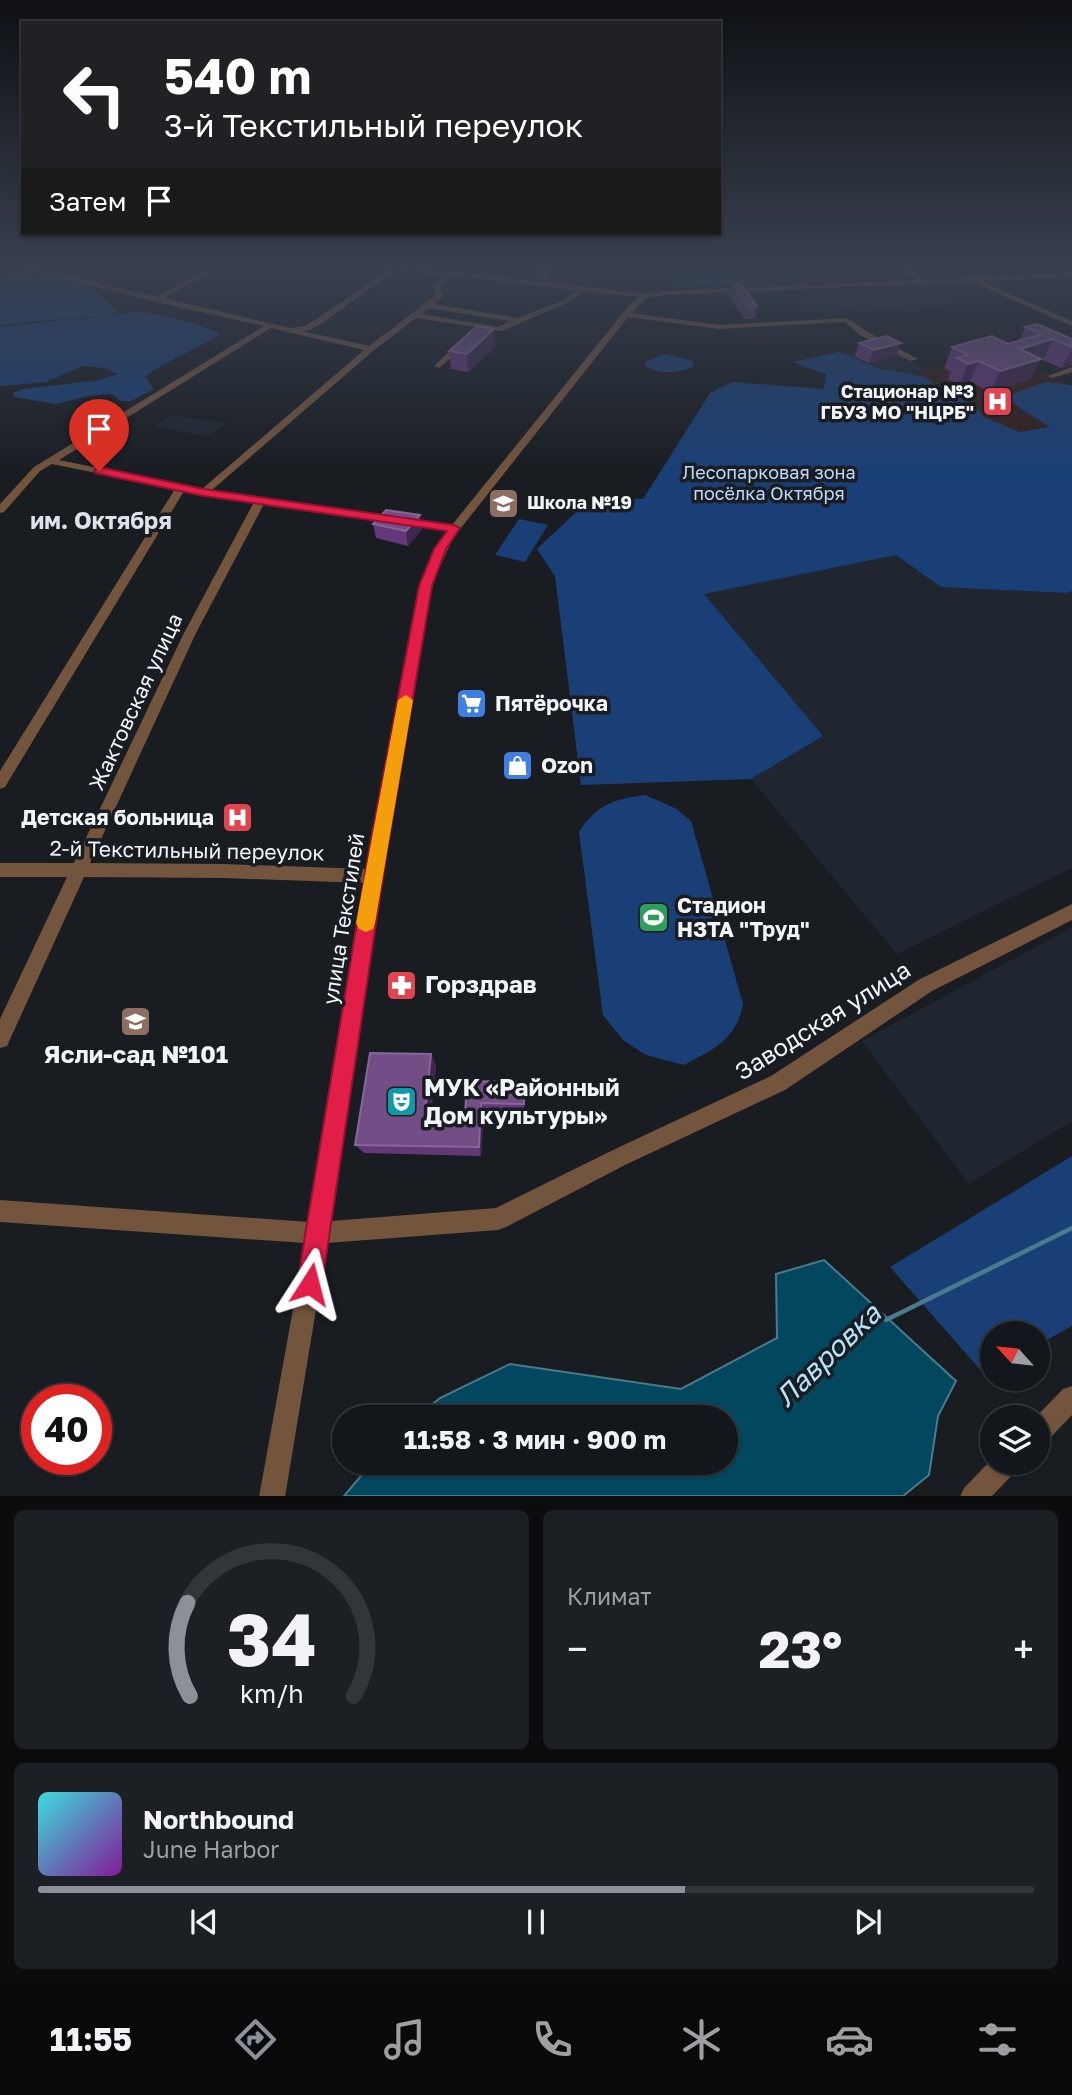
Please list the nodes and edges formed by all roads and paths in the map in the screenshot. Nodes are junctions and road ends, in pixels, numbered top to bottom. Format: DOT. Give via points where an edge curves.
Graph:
graph roads {
  1 [pos="254,336"];
  2 [pos="313,336"];
  3 [pos="387,336"];
  4 [pos="471,336"];
  5 [pos="609,336"];
  6 [pos="869,336"];
  7 [pos="370,349"];
  8 [pos="914,359"];
  9 [pos="439,366"];
  10 [pos="1072,369"];
  11 [pos="1052,376"];
  12 [pos="50,461"];
  13 [pos="181,488"];
  14 [pos="204,492"];
  15 [pos="261,499"];
  16 [pos="0,510"];
  17 [pos="454,528"];
  18 [pos="0,783"];
  19 [pos="0,870"];
  20 [pos="80,871"];
  21 [pos="374,876"];
  22 [pos="1072,912"];
  23 [pos="0,1039"];
  24 [pos="0,1210"];
  25 [pos="318,1233"];
  26 [pos="1072,1398"];
  27 [pos="1050,1420"];
  28 [pos="994,1475"];
  29 [pos="272,1496"];
  30 [pos="973,1496"];
  1 -- 12 [label="street"];
  2 -- 7 [label="street"];
  3 -- 7 [label="street"];
  4 -- 9 [label="street"];
  5 -- 17 [label="street, улица Текстилей"];
  6 -- 8 [label="street"];
  7 -- 14 [label="street"];
  10 -- 11 [label="street"];
  12 -- 13 [label="street"];
  12 -- 16 [label="street"];
  13 -- 14 [label="street"];
  13 -- 18 [label="street"];
  14 -- 15 [label="street"];
  15 -- 17 [label="street"];
  15 -- 20 [label="street, Жактовская улица" via="189,635"];
  17 -- 21 [label="street, улица Текстилей" via="425,586"];
  19 -- 20 [label="street, 2-й Текстильный переулок"];
  20 -- 21 [label="street, 2-й Текстильный переулок"];
  20 -- 23 [label="street, Жактовская улица"];
  21 -- 25 [label="street, улица Текстилей"];
  22 -- 25 [label="street, Заводская улица" via="926,985 778,1083 498,1219"];
  24 -- 25 [label="street, Заводская улица"];
  25 -- 29 [label="street, улица Текстилей"];
  26 -- 27 [label="street"];
  28 -- 30 [label="street"];
}
